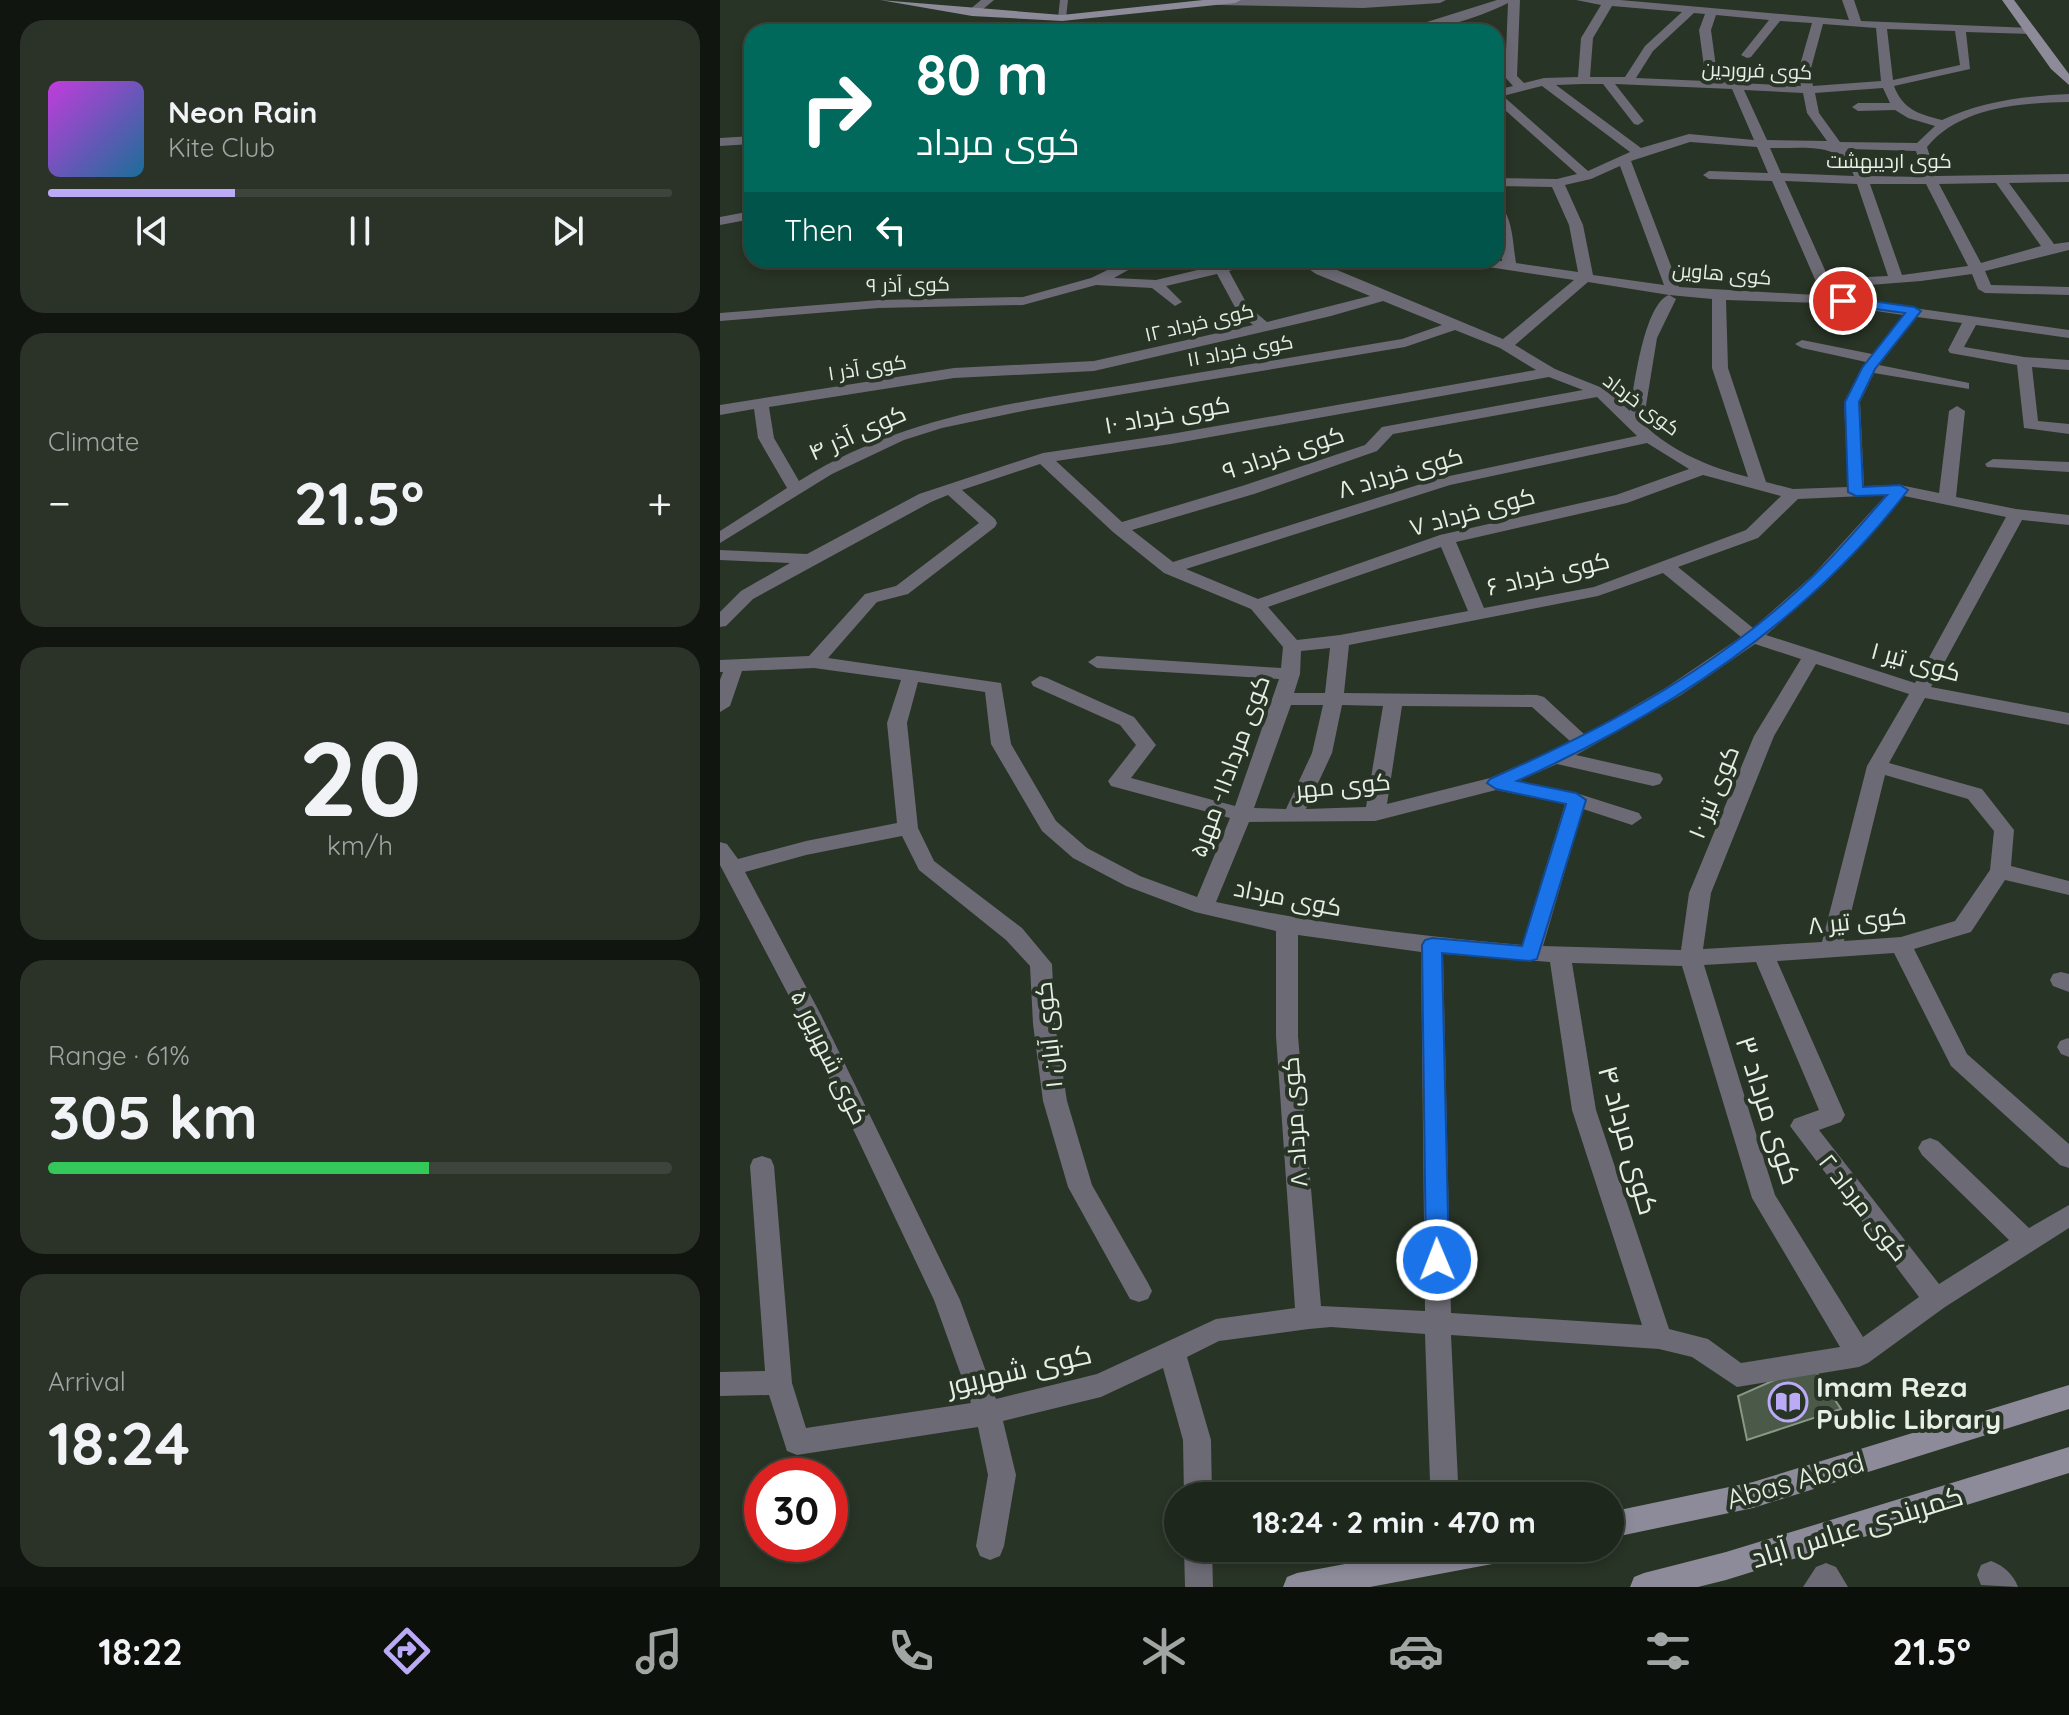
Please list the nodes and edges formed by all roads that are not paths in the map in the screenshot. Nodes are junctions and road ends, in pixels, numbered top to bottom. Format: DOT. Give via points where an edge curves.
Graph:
graph roads {
  1 [pos="886,0"];
  2 [pos="988,0"];
  3 [pos="1064,0"];
  4 [pos="1235,0"];
  5 [pos="1440,0"];
  6 [pos="1505,0"];
  7 [pos="1514,0"];
  8 [pos="1582,0"];
  9 [pos="1731,0"];
  10 [pos="1848,0"];
  11 [pos="2008,0"];
  12 [pos="1219,2"];
  13 [pos="1609,2"];
  14 [pos="2028,8"];
  15 [pos="1692,9"];
  16 [pos="1712,11"];
  17 [pos="972,13"];
  18 [pos="1737,13"];
  19 [pos="1777,17"];
  20 [pos="1062,18"];
  21 [pos="1818,21"];
  22 [pos="1431,24"];
  23 [pos="1856,24"];
  24 [pos="1881,25"];
  25 [pos="1960,28"];
  26 [pos="2031,31"];
  27 [pos="1747,55"];
  28 [pos="1504,77"];
  29 [pos="1511,77"];
  30 [pos="1606,80"];
  31 [pos="1584,81"];
  32 [pos="1629,81"];
  33 [pos="2069,81"];
  34 [pos="1544,82"];
  35 [pos="1889,84"];
  36 [pos="1713,87"];
  37 [pos="1522,88"];
  38 [pos="1737,88"];
  39 [pos="1808,90"];
  40 [pos="1504,93"];
  41 [pos="2069,98"];
  42 [pos="1504,102"];
  43 [pos="1897,106"];
  44 [pos="1858,107"];
  45 [pos="1638,121"];
  46 [pos="1945,125"];
  47 [pos="744,140"];
  48 [pos="720,142"];
  49 [pos="1761,144"];
  50 [pos="1836,145"];
  51 [pos="1921,147"];
  52 [pos="1639,153"];
  53 [pos="1624,161"];
  54 [pos="1709,175"];
  55 [pos="1586,176"];
  56 [pos="2069,178"];
  57 [pos="1779,179"];
  58 [pos="2000,179"];
  59 [pos="1931,180"];
  60 [pos="1863,181"];
  61 [pos="1504,182"];
  62 [pos="1557,183"];
  63 [pos="744,216"];
  64 [pos="720,221"];
  65 [pos="1504,231"];
  66 [pos="2069,246"];
  67 [pos="2049,247"];
  68 [pos="1504,266"];
  69 [pos="1510,267"];
  70 [pos="1123,268"];
  71 [pos="1316,268"];
  72 [pos="1978,268"];
  73 [pos="1221,269"];
  74 [pos="1583,279"];
  75 [pos="1896,279"];
  76 [pos="1096,281"];
  77 [pos="1156,284"];
  78 [pos="2069,291"];
  79 [pos="1823,292"];
  80 [pos="1671,295"];
  81 [pos="1719,295"];
  82 [pos="1384,296"];
  83 [pos="1175,302"];
  84 [pos="1914,311"];
  85 [pos="720,317"];
  86 [pos="1971,321"];
  87 [pos="1456,325"];
  88 [pos="1264,327"];
  89 [pos="2069,334"];
  90 [pos="1802,344"];
  91 [pos="1505,345"];
  92 [pos="2024,362"];
  93 [pos="1872,363"];
  94 [pos="2069,365"];
  95 [pos="1550,372"];
  96 [pos="1964,386"];
  97 [pos="1024,387"];
  98 [pos="1600,392"];
  99 [pos="761,403"];
  100 [pos="720,410"];
  101 [pos="1957,411"];
  102 [pos="1635,426"];
  103 [pos="2069,429"];
  104 [pos="1649,438"];
  105 [pos="1043,458"];
  106 [pos="1993,464"];
  107 [pos="2069,467"];
  108 [pos="1702,470"];
  109 [pos="1758,483"];
  110 [pos="795,488"];
  111 [pos="950,488"];
  112 [pos="1900,490"];
  113 [pos="1856,492"];
  114 [pos="1793,494"];
  115 [pos="1947,500"];
  116 [pos="2016,514"];
  117 [pos="2069,520"];
  118 [pos="1119,528"];
  119 [pos="720,538"];
  120 [pos="1446,539"];
  121 [pos="720,555"];
  122 [pos="810,559"];
  123 [pos="1664,565"];
  124 [pos="1170,569"];
  125 [pos="1257,605"];
  126 [pos="1478,614"];
  127 [pos="720,622"];
  128 [pos="1753,637"];
  129 [pos="1340,641"];
  130 [pos="1292,646"];
  131 [pos="1811,657"];
  132 [pos="814,662"];
  133 [pos="1097,662"];
  134 [pos="728,665"];
  135 [pos="1291,674"];
  136 [pos="911,676"];
  137 [pos="1040,682"];
  138 [pos="1919,691"];
  139 [pos="1394,698"];
  140 [pos="1284,699"];
  141 [pos="1334,699"];
  142 [pos="720,706"];
  143 [pos="2069,719"];
  144 [pos="1584,744"];
  145 [pos="1559,758"];
  146 [pos="1877,766"];
  147 [pos="1653,779"];
  148 [pos="1496,783"];
  149 [pos="1576,800"];
  150 [pos="1375,814"];
  151 [pos="1243,815"];
  152 [pos="1293,816"];
  153 [pos="1632,818"];
  154 [pos="908,828"];
  155 [pos="727,859"];
  156 [pos="2000,871"];
  157 [pos="2069,888"];
  158 [pos="1203,907"];
  159 [pos="1287,926"];
  160 [pos="1432,945"];
  161 [pos="1901,945"];
  162 [pos="1831,949"];
  163 [pos="1530,954"];
  164 [pos="1560,954"];
  165 [pos="1764,955"];
  166 [pos="1691,958"];
  167 [pos="1930,1148"];
  168 [pos="2069,1158"];
  169 [pos="762,1166"];
  170 [pos="2066,1221"];
  171 [pos="2027,1242"];
  172 [pos="1139,1291"];
  173 [pos="1936,1299"];
  174 [pos="1309,1318"];
  175 [pos="1438,1323"];
  176 [pos="1659,1338"];
  177 [pos="1172,1351"];
  178 [pos="1859,1355"];
  179 [pos="779,1383"];
  180 [pos="720,1384"];
  181 [pos="2069,1397"];
  182 [pos="988,1413"];
  183 [pos="2069,1460"];
  184 [pos="1198,1482"];
  185 [pos="1444,1482"];
  186 [pos="1624,1522"];
  187 [pos="990,1546"];
  188 [pos="1198,1562"];
  189 [pos="1429,1562"];
  190 [pos="1199,1587"];
  191 [pos="1297,1587"];
  192 [pos="1644,1587"];
  1 -- 17 [label="main road"];
  2 -- 17 [label="street"];
  3 -- 20 [label="lane"];
  4 -- 12 [label="main road"];
  5 -- 12 [label="street" via="1363,5"];
  6 -- 22 [label="street"];
  7 -- 29 [label="street"];
  8 -- 13 [label="street"];
  9 -- 18 [label="street"];
  10 -- 23 [label="street"];
  11 -- 26 [label="main road"];
  12 -- 20 [label="main road"];
  13 -- 15 [label="street"];
  13 -- 31 [label="street" via="1589,28 1582,56"];
  14 -- 26 [label="main road"];
  15 -- 16 [label="street"];
  15 -- 32 [label="street" via="1659,34"];
  16 -- 18 [label="street"];
  16 -- 36 [label="street" via="1705,30"];
  17 -- 20 [label="main road"];
  18 -- 19 [label="street"];
  19 -- 21 [label="street"];
  19 -- 27 [label="street"];
  21 -- 23 [label="street"];
  21 -- 39 [label="street" via="1806,62"];
  23 -- 24 [label="street"];
  24 -- 25 [label="street"];
  24 -- 35 [label="street"];
  25 -- 26 [label="street"];
  25 -- 35 [label="street, کوی فروردین" via="1966,67"];
  26 -- 33 [label="main road"];
  28 -- 29 [label="street"];
  29 -- 37 [label="street"];
  30 -- 31 [label="street, کوی فروردین"];
  30 -- 32 [label="street, کوی فروردین"];
  30 -- 45 [label="street"];
  31 -- 34 [label="street, کوی فروردین"];
  32 -- 36 [label="street, کوی فروردین"];
  34 -- 37 [label="street, کوی فروردین"];
  34 -- 52 [label="street"];
  35 -- 39 [label="street, کوی فروردین"];
  35 -- 43 [label="street"];
  36 -- 38 [label="street, کوی فروردین"];
  37 -- 40 [label="street, کوی فروردین"];
  38 -- 39 [label="street, کوی فروردین"];
  38 -- 49 [label="street"];
  39 -- 50 [label="street" via="1813,113"];
  41 -- 46 [label="street" via="2023,101 1957,116"];
  42 -- 55 [label="street"];
  43 -- 44 [label="street"];
  43 -- 46 [label="street"];
  46 -- 51 [label="street" via="1927,136"];
  47 -- 48 [label="street"];
  49 -- 50 [label="street"];
  49 -- 52 [label="street" via="1689,138"];
  49 -- 57 [label="street"];
  50 -- 51 [label="street"];
  50 -- 60 [label="street" via="1856,162"];
  51 -- 59 [label="street"];
  52 -- 53 [label="street"];
  53 -- 55 [label="street"];
  53 -- 80 [label="street"];
  54 -- 57 [label="street, کوی اردیبهشت"];
  55 -- 62 [label="street"];
  56 -- 58 [label="street, کوی اردیبهشت"];
  57 -- 60 [label="street, کوی اردیبهشت"];
  57 -- 79 [label="street"];
  58 -- 59 [label="street, کوی اردیبهشت"];
  58 -- 67 [label="street"];
  59 -- 60 [label="street, کوی اردیبهشت"];
  59 -- 72 [label="street"];
  60 -- 75 [label="street"];
  61 -- 62 [label="street"];
  62 -- 74 [label="street" via="1576,225"];
  63 -- 64 [label="street"];
  65 -- 69 [label="street"];
  66 -- 67 [label="street"];
  67 -- 72 [label="street"];
  68 -- 69 [label="street, کوی هاوین"];
  69 -- 74 [label="street, کوی هاوین"];
  70 -- 76 [label="street"];
  71 -- 82 [label="street, کوی خرداد"];
  72 -- 75 [label="street"];
  72 -- 78 [label="street" via="1985,289"];
  73 -- 77 [label="street"];
  73 -- 88 [label="street" via="1242,308"];
  74 -- 80 [label="street, کوی هاوین"];
  74 -- 91 [label="street"];
  75 -- 79 [label="street"];
  76 -- 77 [label="street"];
  76 -- 85 [label="street, کوی آذر ۹" via="1023,301 879,304"];
  77 -- 83 [label="street"];
  79 -- 81 [label="street, کوی هاوین"];
  79 -- 84 [label="street, کوی هاوین"];
  80 -- 81 [label="street, کوی هاوین"];
  80 -- 102 [label="street" via="1650,338"];
  81 -- 109 [label="street" via="1720,368"];
  82 -- 87 [label="street, کوی خرداد"];
  82 -- 88 [label="street, کوی خرداد ۱۲"];
  84 -- 86 [label="street, کوی هاوین"];
  84 -- 93 [label="street"];
  86 -- 89 [label="street, کوی هاوین"];
  86 -- 92 [label="street" via="1955,350"];
  87 -- 91 [label="street, کوی خرداد"];
  87 -- 97 [label="street, کوی خرداد ۱۱" via="1405,343"];
  88 -- 97 [label="street, کوی خرداد ۱۲"];
  90 -- 93 [label="street"];
  91 -- 95 [label="street, کوی خرداد"];
  92 -- 94 [label="street"];
  92 -- 103 [label="street" via="2030,425"];
  93 -- 96 [label="street"];
  93 -- 113 [label="street" via="1852,402"];
  95 -- 98 [label="street, کوی خرداد"];
  95 -- 105 [label="street, کوی خرداد ۱۰"];
  97 -- 99 [label="street, کوی آذر ۱" via="954,373"];
  97 -- 110 [label="street, کوی آذر ۴" via="898,437"];
  98 -- 102 [label="street, کوی خرداد"];
  98 -- 118 [label="street, کوی خرداد ۹" via="1388,430 1371,448"];
  99 -- 100 [label="street, کوی آذر ۱"];
  99 -- 110 [label="street" via="766,438"];
  101 -- 115 [label="street"];
  102 -- 104 [label="street, کوی خرداد"];
  104 -- 108 [label="street, کوی خرداد"];
  104 -- 124 [label="street, کوی خرداد ۸" via="1446,481"];
  105 -- 111 [label="street, کوی خرداد ۱۰"];
  105 -- 118 [label="street"];
  106 -- 107 [label="street"];
  108 -- 109 [label="street, کوی خرداد"];
  108 -- 120 [label="street, کوی خرداد ۷" via="1621,499"];
  109 -- 114 [label="street, کوی خرداد"];
  110 -- 119 [label="street, کوی آذر ۴"];
  111 -- 122 [label="street, کوی خرداد ۱۰"];
  111 -- 132 [label="street" via="989,523 902,590 871,598"];
  112 -- 113 [label="street, کوی خرداد"];
  112 -- 115 [label="street, کوی خرداد"];
  112 -- 128 [label="street, کوی مهر" via="1819,579"];
  113 -- 114 [label="street, کوی خرداد"];
  114 -- 123 [label="street, کوی خرداد ۶" via="1752,534"];
  115 -- 116 [label="street, کوی خرداد"];
  116 -- 117 [label="street, کوی خرداد"];
  116 -- 138 [label="street"];
  118 -- 124 [label="street"];
  120 -- 125 [label="street, کوی خرداد ۷"];
  120 -- 126 [label="street"];
  121 -- 122 [label="street"];
  122 -- 127 [label="street, کوی خرداد ۱۰" via="747,595"];
  123 -- 126 [label="street, کوی خرداد ۶" via="1598,591"];
  123 -- 128 [label="street, کوی تیر ۱"];
  124 -- 125 [label="street"];
  125 -- 130 [label="street"];
  126 -- 129 [label="street, کوی خرداد ۶"];
  128 -- 131 [label="street, کوی تیر ۱"];
  128 -- 144 [label="street, کوی مهر"];
  129 -- 130 [label="street, کوی خرداد ۶"];
  129 -- 141 [label="street"];
  130 -- 135 [label="street, کوی مرداد۱۱- مهر۵"];
  131 -- 138 [label="street, کوی تیر ۱"];
  131 -- 166 [label="street, کوی تیر ۱۰" via="1764,736 1700,893"];
  132 -- 134 [label="street"];
  132 -- 136 [label="street"];
  133 -- 135 [label="street"];
  134 -- 142 [label="street"];
  135 -- 140 [label="street, کوی مرداد۱۱- مهر۵"];
  136 -- 154 [label="street, کوی آبان ۱" via="897,723"];
  136 -- 158 [label="street, کوی مرداد" via="994,687 1001,744 1049,826 1080,853 1133,881"];
  137 -- 151 [label="street, کوی مهر" via="1127,721 1146,745 1118,781"];
  138 -- 143 [label="street, کوی تیر ۱"];
  138 -- 146 [label="street"];
  139 -- 141 [label="street"];
  139 -- 144 [label="street" via="1537,701"];
  139 -- 150 [label="street"];
  140 -- 141 [label="street"];
  140 -- 151 [label="street, کوی مرداد۱۱- مهر۵"];
  141 -- 152 [label="street" via="1322,753"];
  144 -- 145 [label="street, کوی مهر"];
  145 -- 147 [label="street"];
  145 -- 148 [label="street, کوی مهر"];
  146 -- 156 [label="street, کوی تیر ۸" via="1975,794 2004,830"];
  146 -- 162 [label="street"];
  148 -- 149 [label="street"];
  148 -- 150 [label="street, کوی مهر"];
  149 -- 153 [label="street"];
  149 -- 163 [label="street"];
  150 -- 152 [label="street, کوی مهر"];
  151 -- 152 [label="street, کوی مهر"];
  151 -- 158 [label="street, کوی مرداد۱۱- مهر۵"];
  154 -- 155 [label="street, کوی شهریور ۵"];
  154 -- 172 [label="street, کوی آبان ۱" via="926,865 1014,934 1041,964 1055,1101 1080,1187"];
  155 -- 182 [label="street, کوی شهریور ۵" via="810,1015 947,1300"];
  156 -- 157 [label="street"];
  156 -- 161 [label="street, کوی تیر ۸" via="1963,927"];
  158 -- 159 [label="street, کوی مرداد"];
  159 -- 160 [label="street, کوی مرداد"];
  159 -- 174 [label="street, کوی مرداد ۸" via="1287,1036"];
  160 -- 163 [label="street, کوی مرداد"];
  160 -- 175 [label="street"];
  161 -- 162 [label="street, کوی تیر ۸"];
  161 -- 168 [label="street" via="1959,1060"];
  162 -- 165 [label="street, کوی تیر ۸"];
  163 -- 164 [label="street, کوی مرداد"];
  164 -- 166 [label="street, کوی مرداد"];
  164 -- 176 [label="street, کوی مرداد ۴" via="1584,1110"];
  165 -- 166 [label="street, کوی تیر ۸"];
  165 -- 173 [label="street, کوی مرداد ۲" via="1833,1115 1802,1126"];
  166 -- 178 [label="street, کوی مرداد ۳" via="1764,1198"];
  167 -- 171 [label="street"];
  169 -- 179 [label="street"];
  170 -- 171 [label="street"];
  171 -- 173 [label="street"];
  173 -- 178 [label="street"];
  174 -- 175 [label="street, کوی شهریور"];
  174 -- 177 [label="street, کوی شهریور" via="1216,1330"];
  175 -- 176 [label="street, کوی شهریور"];
  175 -- 185 [label="street"];
  176 -- 178 [label="street, کوی شهریور" via="1699,1347 1737,1375"];
  177 -- 182 [label="street, کوی شهریور" via="1101,1385"];
  177 -- 184 [label="street" via="1197,1440"];
  179 -- 180 [label="street"];
  179 -- 182 [label="street, کوی شهریور" via="797,1442"];
  181 -- 186 [label="main road, Abas Abad" via="1753,1495"];
  182 -- 187 [label="street, کوی شهریور ۵" via="1002,1475"];
  183 -- 192 [label="main road, کمربندی عباس آباد"];
  188 -- 190 [label="street"];
  189 -- 191 [label="main road"];
}
